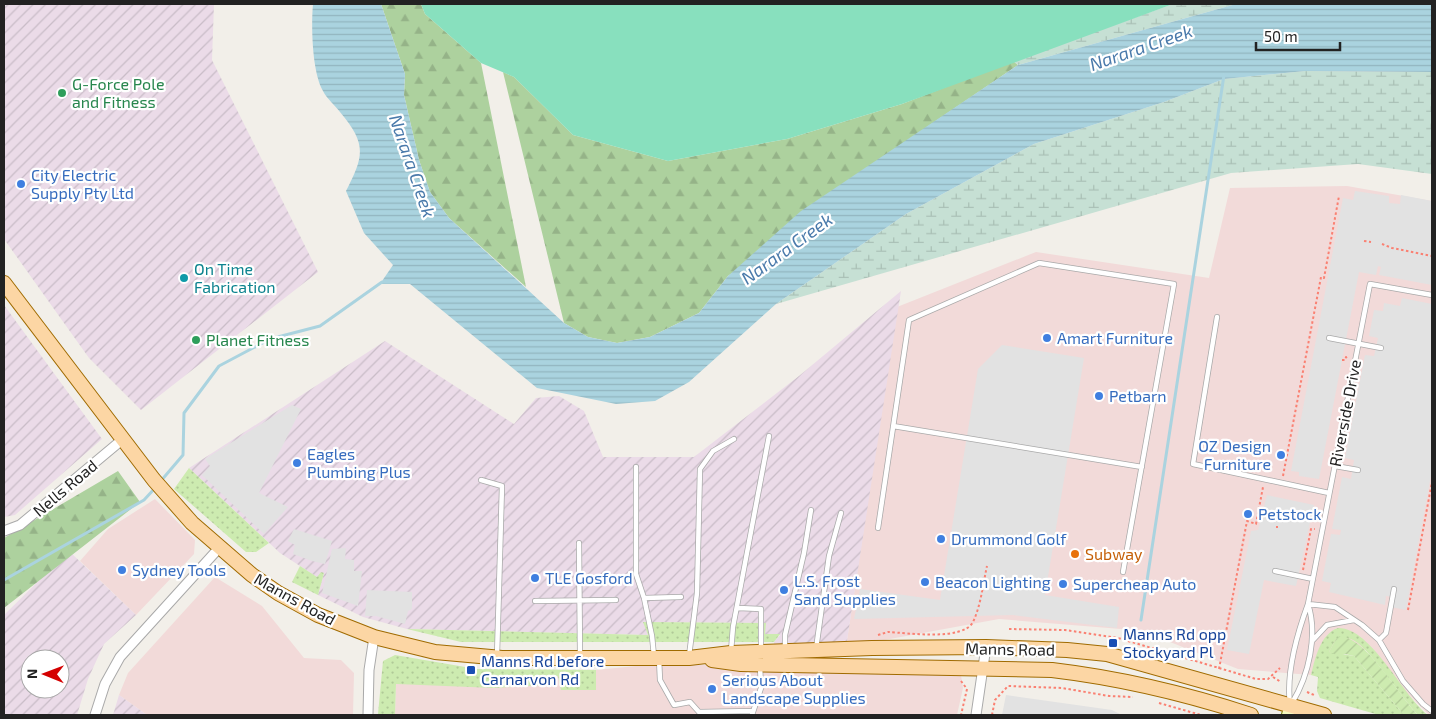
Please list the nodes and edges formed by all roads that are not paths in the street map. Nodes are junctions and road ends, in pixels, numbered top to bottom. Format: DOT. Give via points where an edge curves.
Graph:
graph roads {
  1 [pos="4,283"];
  2 [pos="1432,295"];
  3 [pos="1217,317"];
  4 [pos="1329,338"];
  5 [pos="1358,344"];
  6 [pos="1381,348"];
  7 [pos="893,426"];
  8 [pos="769,436"];
  9 [pos="123,439"];
  10 [pos="734,439"];
  11 [pos="1335,466"];
  12 [pos="636,467"];
  13 [pos="1142,467"];
  14 [pos="1358,470"];
  15 [pos="481,480"];
  16 [pos="1330,493"];
  17 [pos="811,510"];
  18 [pos="841,513"];
  19 [pos="878,528"];
  20 [pos="4,531"];
  21 [pos="579,543"];
  22 [pos="219,548"];
  23 [pos="1275,571"];
  24 [pos="1123,572"];
  25 [pos="1312,580"];
  26 [pos="1394,589"];
  27 [pos="681,597"];
  28 [pos="644,598"];
  29 [pos="580,600"];
  30 [pos="616,600"];
  31 [pos="535,601"];
  32 [pos="1308,604"];
  33 [pos="738,608"];
  34 [pos="1354,620"];
  35 [pos="374,637"];
  36 [pos="1378,640"];
  37 [pos="1312,641"];
  38 [pos="986,647"];
  39 [pos="816,650"];
  40 [pos="786,651"];
  41 [pos="731,653"];
  42 [pos="497,658"];
  43 [pos="656,658"];
  44 [pos="689,658"];
  45 [pos="761,658"];
  46 [pos="580,659"];
  47 [pos="984,667"];
  48 [pos="1290,710"];
  49 [pos="1432,711"];
  50 [pos="700,713"];
  51 [pos="753,713"];
  52 [pos="95,715"];
  53 [pos="368,715"];
  54 [pos="976,715"];
  55 [pos="1251,715"];
  56 [pos="1324,715"];
  1 -- 9 [label="main road, Manns Road"];
  2 -- 5 [label="lane, Riverside Drive" via="1370,284"];
  3 -- 16 [label="lane" via="1193,464"];
  4 -- 5 [label="lane"];
  5 -- 6 [label="lane"];
  5 -- 11 [label="lane, Riverside Drive"];
  7 -- 13 [label="lane"];
  7 -- 13 [label="lane" via="909,320 1039,263 1174,284"];
  7 -- 19 [label="lane"];
  8 -- 33 [label="lane"];
  9 -- 20 [label="street, Nells Road" via="20,525"];
  9 -- 22 [label="main road, Manns Road" via="158,485"];
  10 -- 44 [label="lane" via="712,451 700,469 697,593"];
  11 -- 14 [label="lane"];
  11 -- 16 [label="lane, Riverside Drive"];
  12 -- 28 [label="lane" via="636,574"];
  13 -- 24 [label="lane"];
  15 -- 42 [label="lane" via="502,486"];
  16 -- 25 [label="lane, Riverside Drive"];
  17 -- 40 [label="lane" via="785,636"];
  18 -- 39 [label="lane" via="829,556"];
  21 -- 29 [label="lane"];
  22 -- 35 [label="main road, Manns Road" via="286,597 318,615"];
  22 -- 52 [label="street" via="120,657 105,684"];
  23 -- 25 [label="lane"];
  25 -- 32 [label="lane, Riverside Drive"];
  26 -- 36 [label="lane" via="1386,633"];
  27 -- 28 [label="lane"];
  28 -- 43 [label="lane"];
  29 -- 30 [label="lane"];
  29 -- 31 [label="lane"];
  29 -- 46 [label="lane"];
  32 -- 34 [label="lane" via="1335,607"];
  32 -- 37 [label="lane, Riverside Drive" via="1314,621"];
  32 -- 48 [label="lane, Riverside Drive" via="1288,685"];
  33 -- 41 [label="lane"];
  33 -- 45 [label="lane" via="761,609"];
  34 -- 36 [label="lane"];
  34 -- 37 [label="lane" via="1327,625"];
  35 -- 42 [label="main road, Manns Road" via="435,652"];
  35 -- 53 [label="street"];
  36 -- 49 [label="lane" via="1403,681"];
  37 -- 48 [label="lane, Riverside Drive" via="1300,690"];
  38 -- 39 [label="main road, Manns Road"];
  38 -- 47 [label="street"];
  38 -- 48 [label="main road, Manns Road" via="1107,654"];
  39 -- 40 [label="main road, Manns Road"];
  40 -- 45 [label="main road, Manns Road"];
  41 -- 44 [label="main road, Manns Road"];
  41 -- 45 [label="main road, Manns Road"];
  42 -- 46 [label="main road, Manns Road"];
  43 -- 44 [label="main road, Manns Road"];
  43 -- 46 [label="main road, Manns Road"];
  43 -- 50 [label="lane" via="660,680 674,705 690,702"];
  44 -- 45 [label="main road, Manns Road"];
  45 -- 47 [label="main road, Manns Road"];
  45 -- 51 [label="lane" via="761,688"];
  47 -- 54 [label="street"];
  47 -- 55 [label="main road, Manns Road" via="1052,670 1103,677"];
  48 -- 56 [label="main road, Manns Road"];
  50 -- 51 [label="lane"];
}
